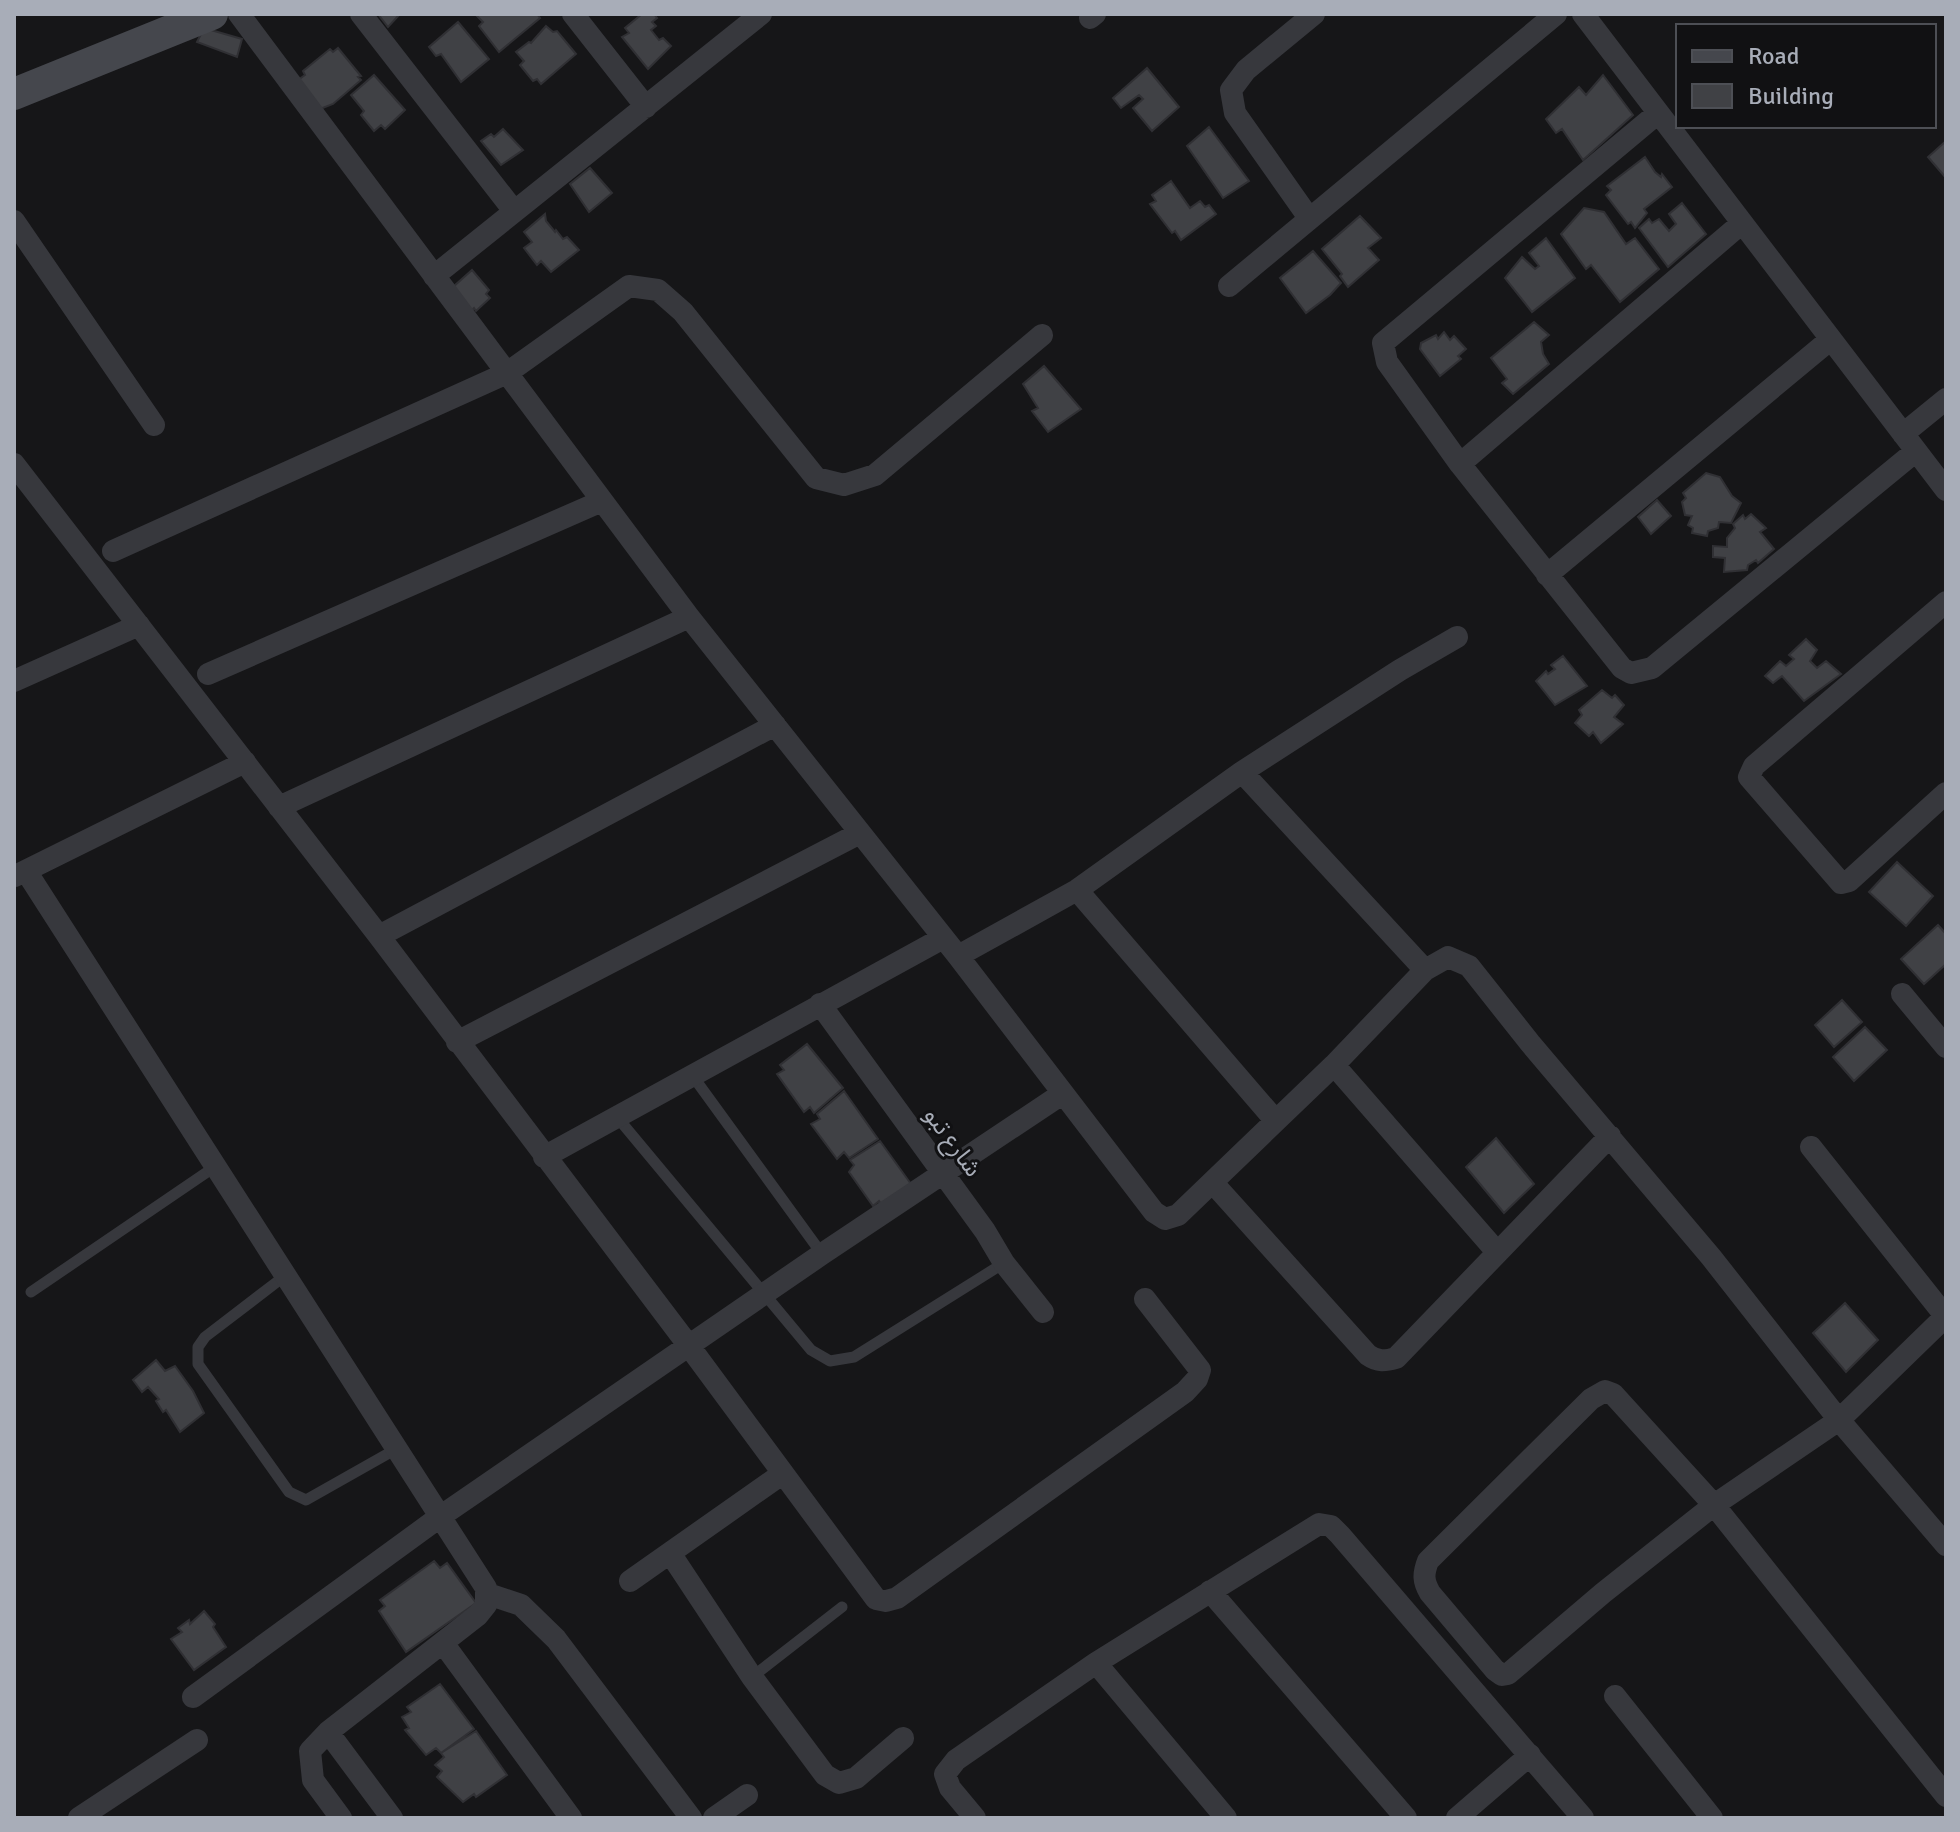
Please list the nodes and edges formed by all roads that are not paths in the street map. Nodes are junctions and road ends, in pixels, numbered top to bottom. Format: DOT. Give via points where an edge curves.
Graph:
graph roads {
  1 [pos="239,14"];
  2 [pos="361,14"];
  3 [pos="573,14"];
  4 [pos="761,14"];
  5 [pos="1314,14"];
  6 [pos="1556,14"];
  7 [pos="1583,14"];
  8 [pos="194,18"];
  9 [pos="14,94"];
  10 [pos="646,107"];
  11 [pos="1658,113"];
  12 [pos="514,211"];
  13 [pos="1309,218"];
  14 [pos="14,221"];
  15 [pos="1742,223"];
  16 [pos="434,276"];
  17 [pos="1229,286"];
  18 [pos="1042,335"];
  19 [pos="1831,339"];
  20 [pos="507,373"];
  21 [pos="1946,399"];
  22 [pos="154,425"];
  23 [pos="1909,442"];
  24 [pos="1460,464"];
  25 [pos="15,466"];
  26 [pos="1946,490"];
  27 [pos="602,501"];
  28 [pos="113,551"];
  29 [pos="1547,575"];
  30 [pos="1946,602"];
  31 [pos="689,617"];
  32 [pos="139,625"];
  33 [pos="1457,637"];
  34 [pos="208,674"];
  35 [pos="14,681"];
  36 [pos="775,725"];
  37 [pos="245,762"];
  38 [pos="1242,772"];
  39 [pos="1946,793"];
  40 [pos="279,807"];
  41 [pos="860,833"];
  42 [pos="20,874"];
  43 [pos="1077,890"];
  44 [pos="379,936"];
  45 [pos="943,938"];
  46 [pos="958,956"];
  47 [pos="1425,970"];
  48 [pos="1902,994"];
  49 [pos="820,1004"];
  50 [pos="457,1042"];
  51 [pos="1946,1047"];
  52 [pos="1334,1065"];
  53 [pos="692,1075"];
  54 [pos="1062,1094"];
  55 [pos="617,1117"];
  56 [pos="1275,1120"];
  57 [pos="1610,1136"];
  58 [pos="1811,1147"];
  59 [pos="544,1157"];
  60 [pos="216,1166"];
  61 [pos="943,1172"];
  62 [pos="1213,1183"];
  63 [pos="1497,1252"];
  64 [pos="822,1254"];
  65 [pos="1004,1263"];
  66 [pos="286,1275"];
  67 [pos="31,1292"];
  68 [pos="764,1294"];
  69 [pos="1145,1299"];
  70 [pos="1043,1312"];
  71 [pos="1946,1317"];
  72 [pos="689,1346"];
  73 [pos="1839,1420"];
  74 [pos="398,1448"];
  75 [pos="782,1474"];
  76 [pos="1714,1505"];
  77 [pos="441,1516"];
  78 [pos="1946,1545"];
  79 [pos="670,1553"];
  80 [pos="630,1581"];
  81 [pos="1210,1591"];
  82 [pos="488,1594"];
  83 [pos="842,1607"];
  84 [pos="443,1643"];
  85 [pos="1096,1663"];
  86 [pos="752,1677"];
  87 [pos="1615,1696"];
  88 [pos="193,1697"];
  89 [pos="328,1732"];
  90 [pos="903,1738"];
  91 [pos="197,1740"];
  92 [pos="1530,1755"];
  93 [pos="747,1795"];
  94 [pos="1946,1796"];
  95 [pos="79,1818"];
  96 [pos="341,1818"];
  97 [pos="392,1818"];
  98 [pos="571,1818"];
  99 [pos="691,1818"];
  100 [pos="714,1818"];
  101 [pos="975,1818"];
  102 [pos="1226,1818"];
  103 [pos="1406,1818"];
  104 [pos="1457,1818"];
  105 [pos="1583,1818"];
  106 [pos="1712,1818"];
  1 -- 16 [label="street"];
  2 -- 12 [label="street"];
  3 -- 10 [label="street"];
  4 -- 10 [label="street"];
  5 -- 13 [label="street" via="1246,70 1231,90 1235,113"];
  6 -- 13 [label="street"];
  7 -- 11 [label="street"];
  8 -- 9 [label="street"];
  10 -- 12 [label="street"];
  11 -- 15 [label="street"];
  11 -- 24 [label="street" via="1383,343 1387,362"];
  12 -- 16 [label="street"];
  13 -- 17 [label="street"];
  14 -- 22 [label="street"];
  15 -- 19 [label="street"];
  15 -- 24 [label="street"];
  16 -- 20 [label="street"];
  18 -- 20 [label="street" via="875,475 844,485 816,478 683,312 658,290 629,286"];
  19 -- 23 [label="street"];
  19 -- 29 [label="street"];
  20 -- 27 [label="street"];
  20 -- 28 [label="street"];
  21 -- 23 [label="street"];
  23 -- 26 [label="street"];
  23 -- 29 [label="street" via="1642,673 1622,668"];
  24 -- 29 [label="street"];
  25 -- 32 [label="street"];
  27 -- 31 [label="street"];
  27 -- 34 [label="street"];
  30 -- 39 [label="street" via="1754,766 1749,777 1841,883"];
  31 -- 36 [label="street"];
  31 -- 40 [label="street"];
  32 -- 35 [label="street"];
  32 -- 37 [label="street"];
  33 -- 38 [label="street"];
  36 -- 41 [label="street"];
  36 -- 44 [label="street"];
  37 -- 40 [label="street"];
  37 -- 42 [label="street"];
  38 -- 43 [label="street"];
  38 -- 47 [label="street"];
  40 -- 44 [label="street"];
  41 -- 45 [label="street"];
  41 -- 50 [label="street"];
  42 -- 60 [label="street"];
  43 -- 46 [label="street"];
  43 -- 56 [label="street"];
  44 -- 50 [label="street"];
  45 -- 46 [label="street"];
  45 -- 49 [label="street"];
  46 -- 54 [label="street"];
  47 -- 52 [label="street"];
  47 -- 57 [label="street" via="1448,957 1469,966"];
  48 -- 51 [label="street"];
  49 -- 53 [label="street"];
  49 -- 61 [label="street, شارع تبو"];
  50 -- 59 [label="street"];
  52 -- 56 [label="street"];
  52 -- 63 [label="street"];
  53 -- 55 [label="street"];
  53 -- 64 [label="lane"];
  54 -- 61 [label="street"];
  54 -- 62 [label="street" via="1154,1212 1165,1219 1178,1215"];
  55 -- 59 [label="street"];
  55 -- 68 [label="lane"];
  56 -- 62 [label="street"];
  57 -- 63 [label="street"];
  57 -- 73 [label="street"];
  58 -- 71 [label="street"];
  59 -- 72 [label="street"];
  60 -- 66 [label="street"];
  60 -- 67 [label="lane"];
  61 -- 64 [label="street"];
  61 -- 65 [label="street, شارع تبو"];
  62 -- 63 [label="street" via="1376,1360 1396,1358"];
  64 -- 68 [label="street"];
  65 -- 68 [label="lane" via="854,1357 830,1361 811,1350"];
  65 -- 70 [label="street, شارع تبو"];
  66 -- 74 [label="street"];
  66 -- 74 [label="lane" via="205,1337 198,1347 198,1364 289,1492 306,1500"];
  68 -- 72 [label="street"];
  69 -- 75 [label="street" via="1200,1370 1197,1379 897,1598 876,1599 869,1592"];
  71 -- 73 [label="street"];
  72 -- 75 [label="street"];
  72 -- 77 [label="street"];
  73 -- 76 [label="street"];
  73 -- 78 [label="street"];
  74 -- 77 [label="street"];
  75 -- 79 [label="street"];
  76 -- 76 [label="street" via="1508,1674 1495,1670 1425,1584 1428,1561 1605,1391"];
  76 -- 94 [label="street"];
  77 -- 82 [label="street"];
  77 -- 88 [label="street"];
  79 -- 80 [label="street"];
  79 -- 86 [label="street"];
  81 -- 85 [label="street"];
  81 -- 92 [label="street" via="1308,1529 1331,1526"];
  81 -- 103 [label="street"];
  82 -- 84 [label="street" via="482,1611"];
  82 -- 99 [label="street" via="521,1605 556,1639"];
  83 -- 86 [label="lane"];
  84 -- 89 [label="street"];
  84 -- 98 [label="street"];
  85 -- 101 [label="street" via="956,1760 945,1774"];
  85 -- 102 [label="street"];
  86 -- 90 [label="street" via="825,1775 839,1783 856,1778"];
  87 -- 106 [label="street"];
  89 -- 96 [label="street" via="310,1751 313,1780"];
  89 -- 97 [label="street"];
  91 -- 95 [label="street"];
  92 -- 104 [label="street"];
  92 -- 105 [label="street"];
  93 -- 100 [label="street"];
}
